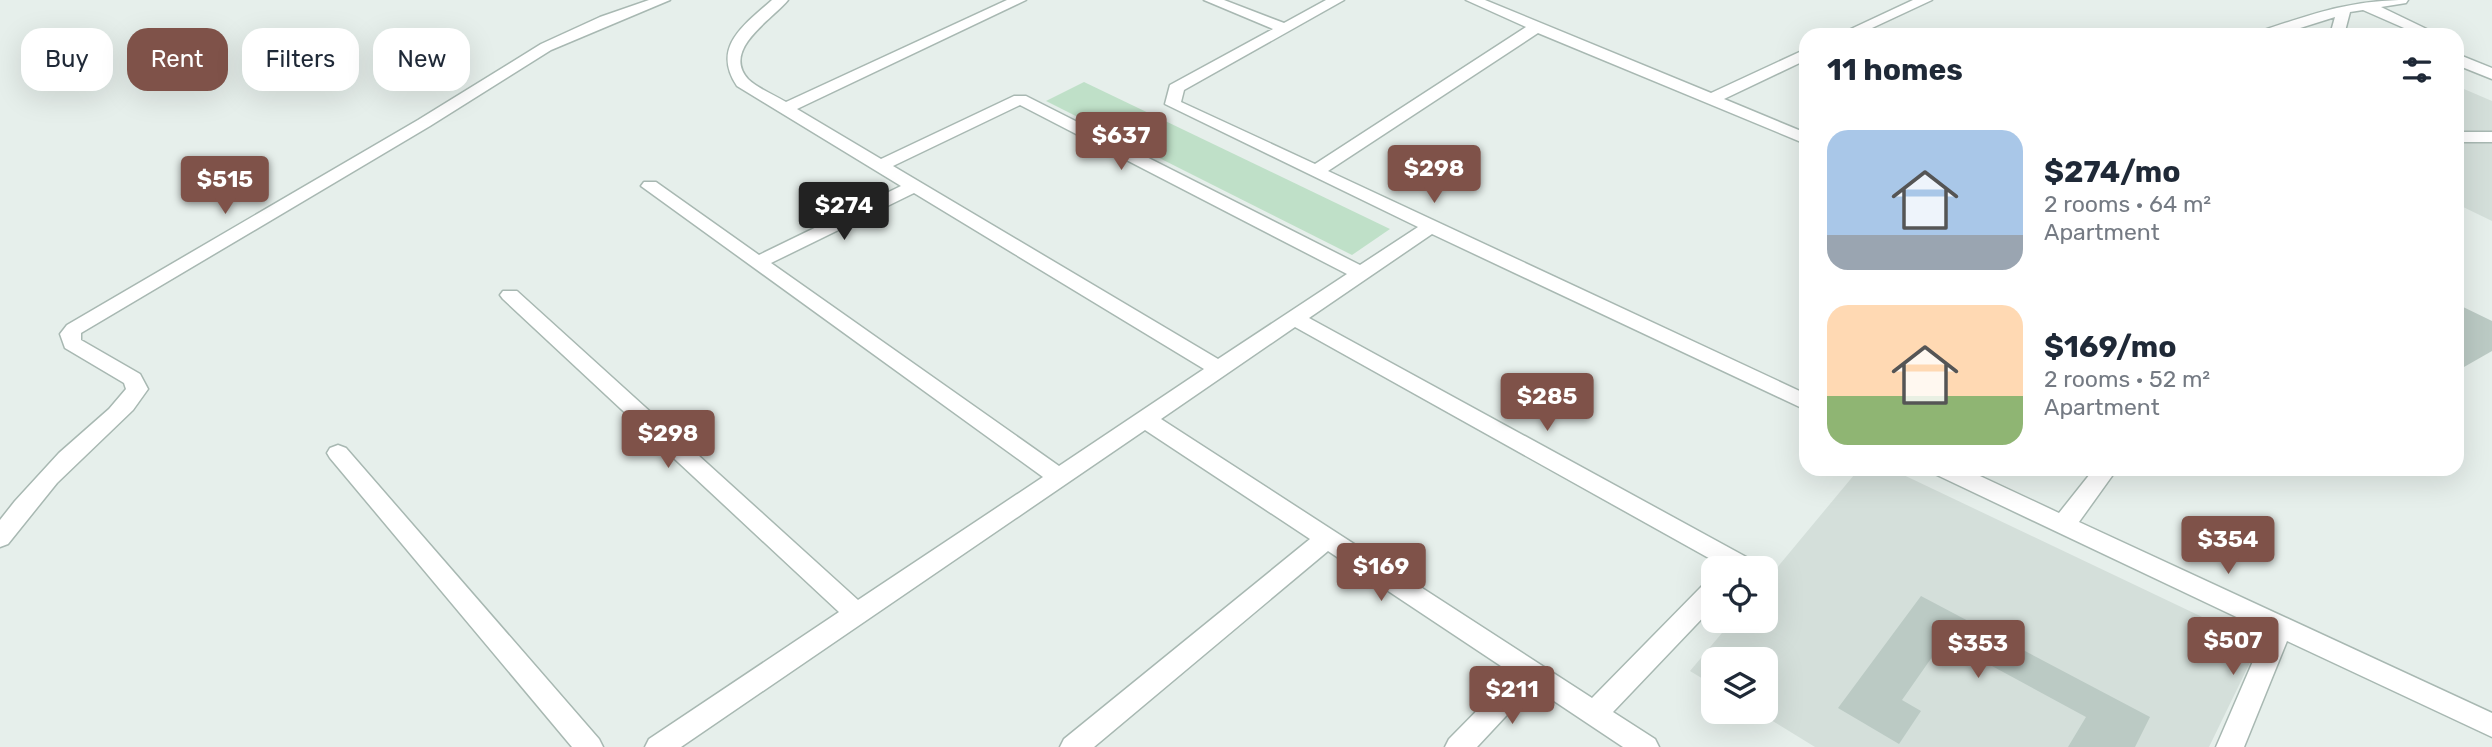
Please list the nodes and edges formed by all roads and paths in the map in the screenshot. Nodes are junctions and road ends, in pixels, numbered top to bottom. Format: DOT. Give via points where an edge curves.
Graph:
graph roads {
  1 [pos="663,0"];
  2 [pos="781,0"];
  3 [pos="1019,0"];
  4 [pos="1211,0"];
  5 [pos="1337,0"];
  6 [pos="1473,0"];
  7 [pos="1926,0"];
  8 [pos="2323,0"];
  9 [pos="2401,0"];
  10 [pos="2352,5"];
  11 [pos="1537,27"];
  12 [pos="1284,28"];
  13 [pos="1861,28"];
  14 [pos="2284,28"];
  15 [pos="2340,28"];
  16 [pos="2391,28"];
  17 [pos="2413,28"];
  18 [pos="2464,49"];
  19 [pos="1799,57"];
  20 [pos="2492,61"];
  21 [pos="2464,62"];
  22 [pos="2492,74"];
  23 [pos="1712,99"];
  24 [pos="785,108"];
  25 [pos="1799,136"];
  26 [pos="2464,137"];
  27 [pos="2492,137"];
  28 [pos="881,165"];
  29 [pos="1316,171"];
  30 [pos="914,186"];
  31 [pos="650,187"];
  32 [pos="1431,226"];
  33 [pos="757,263"];
  34 [pos="1360,274"];
  35 [pos="510,295"];
  36 [pos="1294,318"];
  37 [pos="1219,369"];
  38 [pos="1799,400"];
  39 [pos="1145,419"];
  40 [pos="338,453"];
  41 [pos="1960,476"];
  42 [pos="2101,476"];
  43 [pos="1059,477"];
  44 [pos="2063,525"];
  45 [pos="0,538"];
  46 [pos="1325,540"];
  47 [pos="1725,556"];
  48 [pos="1701,603"];
  49 [pos="857,614"];
  50 [pos="2281,626"];
  51 [pos="1530,673"];
  52 [pos="1594,714"];
  53 [pos="2492,726"];
  54 [pos="590,747"];
  55 [pos="659,747"];
  56 [pos="1074,747"];
  57 [pos="1459,747"];
  58 [pos="1644,747"];
  59 [pos="2230,747"];
  1 -- 45 [label="street" via="546,47 74,329 72,342 133,379 137,389 129,402 44,482"];
  2 -- 24 [label="street" via="738,42 731,59 733,72 743,83"];
  3 -- 24 [label="street"];
  4 -- 12 [label="street"];
  5 -- 12 [label="street"];
  6 -- 11 [label="street"];
  7 -- 13 [label="street"];
  8 -- 10 [label="street"];
  9 -- 10 [label="street"];
  10 -- 14 [label="street"];
  10 -- 15 [label="street"];
  10 -- 16 [label="street"];
  10 -- 17 [label="street"];
  11 -- 23 [label="street"];
  11 -- 29 [label="street"];
  12 -- 29 [label="street" via="1176,88 1173,104"];
  18 -- 20 [label="street"];
  19 -- 23 [label="street"];
  21 -- 22 [label="street"];
  23 -- 25 [label="street"];
  24 -- 28 [label="street"];
  26 -- 27 [label="street"];
  28 -- 30 [label="street"];
  28 -- 34 [label="street" via="1020,99"];
  29 -- 32 [label="street"];
  30 -- 33 [label="street"];
  30 -- 37 [label="street"];
  31 -- 33 [label="street"];
  32 -- 34 [label="street"];
  32 -- 38 [label="street"];
  33 -- 43 [label="street"];
  34 -- 36 [label="street"];
  35 -- 49 [label="street"];
  36 -- 37 [label="street"];
  36 -- 47 [label="street"];
  37 -- 39 [label="street"];
  39 -- 43 [label="street"];
  39 -- 46 [label="street"];
  40 -- 54 [label="street"];
  41 -- 44 [label="street"];
  42 -- 44 [label="street"];
  43 -- 49 [label="street"];
  44 -- 50 [label="street"];
  46 -- 51 [label="street"];
  46 -- 56 [label="street"];
  48 -- 52 [label="street"];
  49 -- 55 [label="street"];
  50 -- 53 [label="street"];
  50 -- 59 [label="street"];
  51 -- 52 [label="street"];
  51 -- 57 [label="street"];
  52 -- 58 [label="street"];
}
